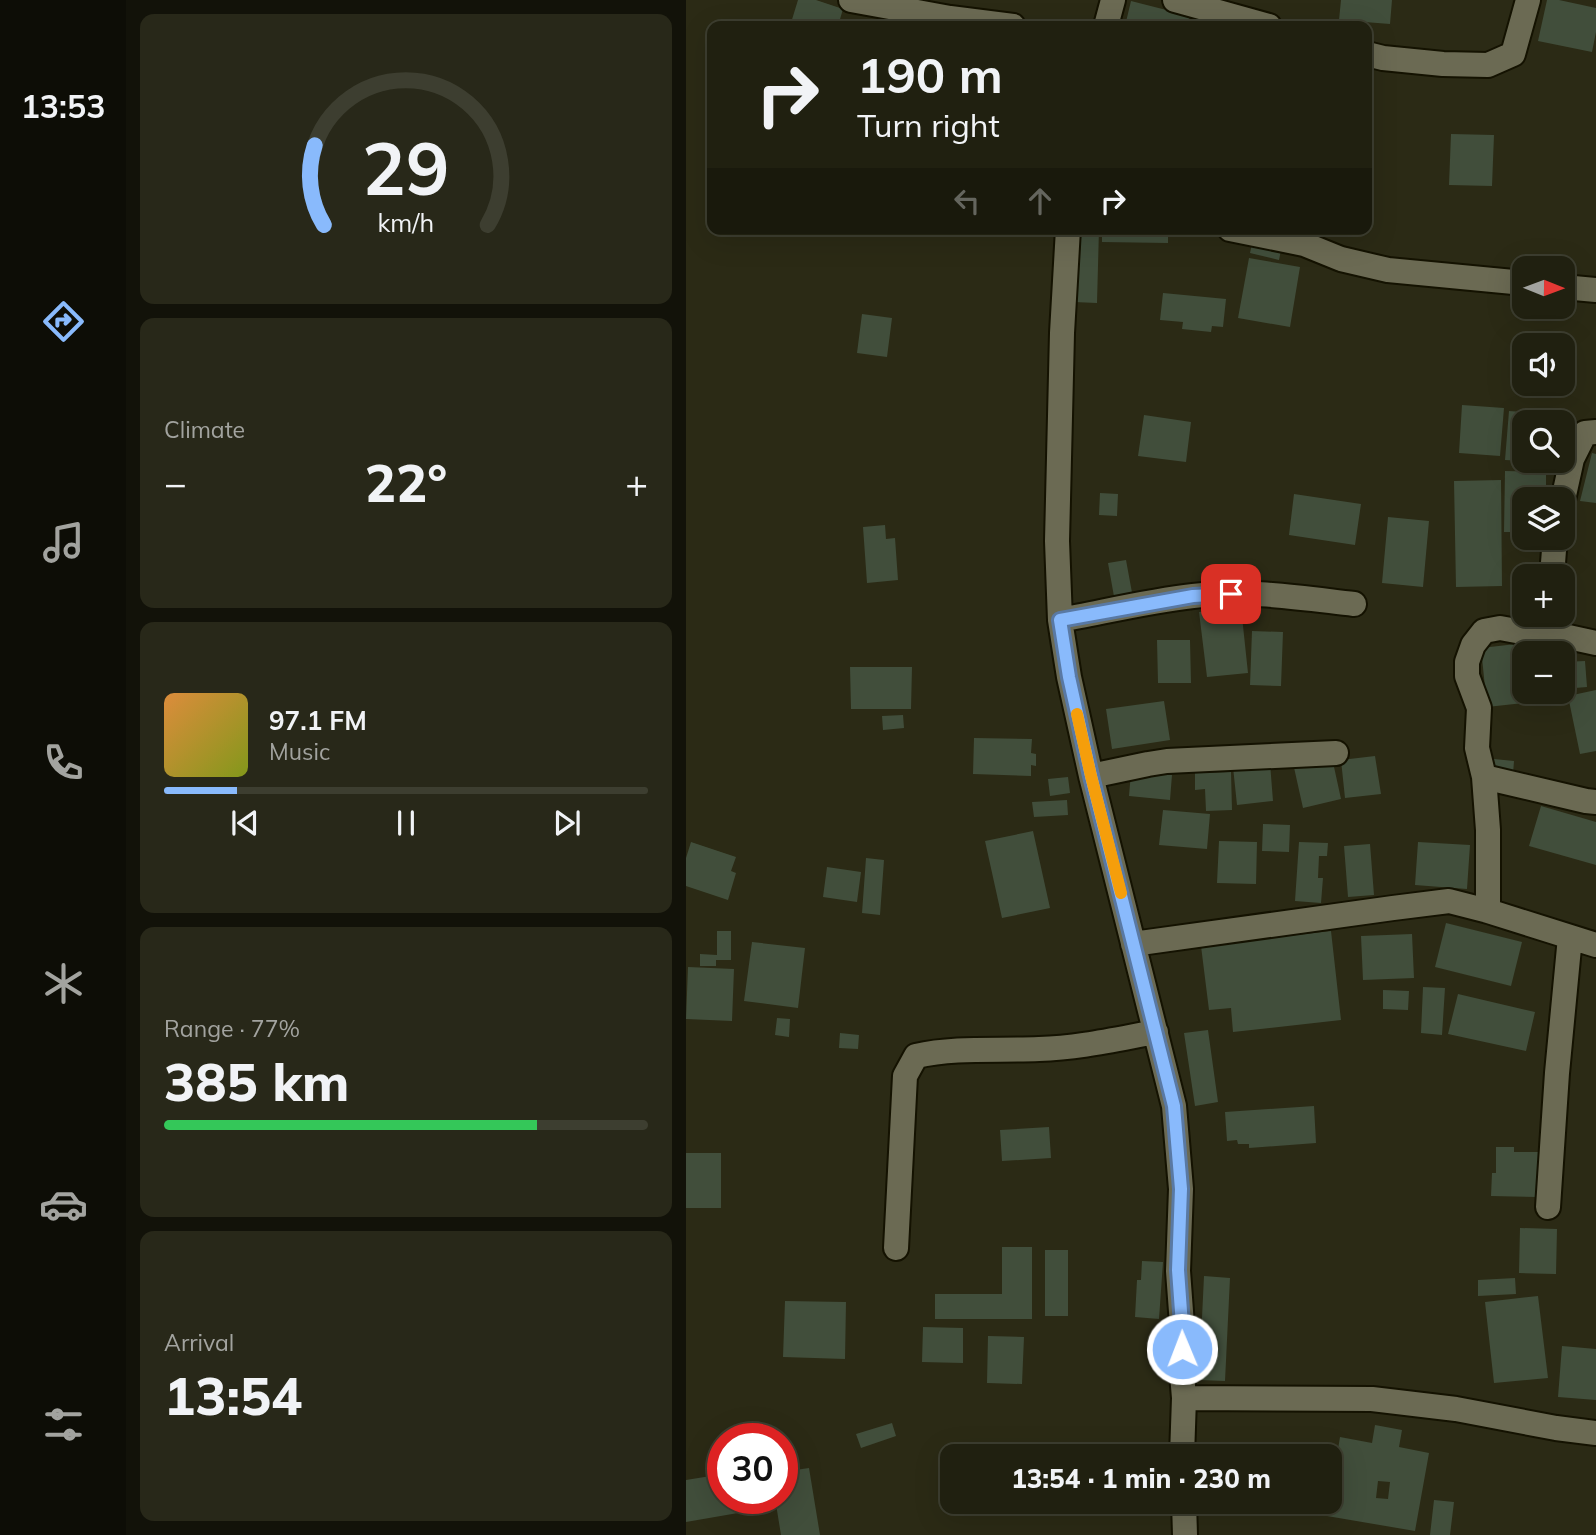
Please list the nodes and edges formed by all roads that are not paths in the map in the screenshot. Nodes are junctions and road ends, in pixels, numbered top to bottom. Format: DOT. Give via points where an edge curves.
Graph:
graph roads {
  1 [pos="851,0"];
  2 [pos="1113,0"];
  3 [pos="1175,0"];
  4 [pos="1528,0"];
  5 [pos="968,21"];
  6 [pos="1107,21"];
  7 [pos="1251,21"];
  8 [pos="1372,55"];
  9 [pos="1068,235"];
  10 [pos="1260,235"];
  11 [pos="1512,282"];
  12 [pos="1575,288"];
  13 [pos="1596,290"];
  14 [pos="1596,432"];
  15 [pos="1566,487"];
  16 [pos="1354,604"];
  17 [pos="1060,620"];
  18 [pos="1543,627"];
  19 [pos="1558,627"];
  20 [pos="1596,643"];
  21 [pos="1336,753"];
  22 [pos="1091,776"];
  23 [pos="1484,777"];
  24 [pos="1596,802"];
  25 [pos="1488,911"];
  26 [pos="1570,937"];
  27 [pos="1133,944"];
  28 [pos="1596,945"];
  29 [pos="1156,1032"];
  30 [pos="1548,1207"];
  31 [pos="896,1248"];
  32 [pos="1184,1398"];
  33 [pos="1596,1433"];
  34 [pos="1182,1444"];
  35 [pos="1184,1514"];
  36 [pos="1185,1535"];
  1 -- 5 [label="street"];
  2 -- 6 [label="street"];
  3 -- 7 [label="street"];
  4 -- 8 [label="street" via="1513,54 1488,65"];
  9 -- 17 [label="street" via="1058,527"];
  10 -- 11 [label="street" via="1388,270"];
  12 -- 13 [label="street"];
  14 -- 15 [label="street" via="1585,433 1572,459"];
  16 -- 17 [label="street" via="1271,595 1193,596"];
  17 -- 22 [label="street"];
  18 -- 23 [label="street" via="1527,633 1500,628 1484,631 1473,645 1467,676 1479,708 1477,748"];
  19 -- 20 [label="street"];
  21 -- 22 [label="street" via="1167,761"];
  22 -- 27 [label="street"];
  23 -- 24 [label="street"];
  23 -- 25 [label="street"];
  25 -- 26 [label="street"];
  25 -- 27 [label="street" via="1449,901"];
  26 -- 28 [label="street"];
  26 -- 30 [label="street"];
  27 -- 29 [label="street"];
  29 -- 31 [label="street" via="1077,1047 939,1051 916,1056 905,1076"];
  29 -- 32 [label="street" via="1174,1106 1180,1175 1178,1270"];
  32 -- 33 [label="street" via="1372,1399"];
  32 -- 34 [label="street"];
  35 -- 36 [label="street"];
}
